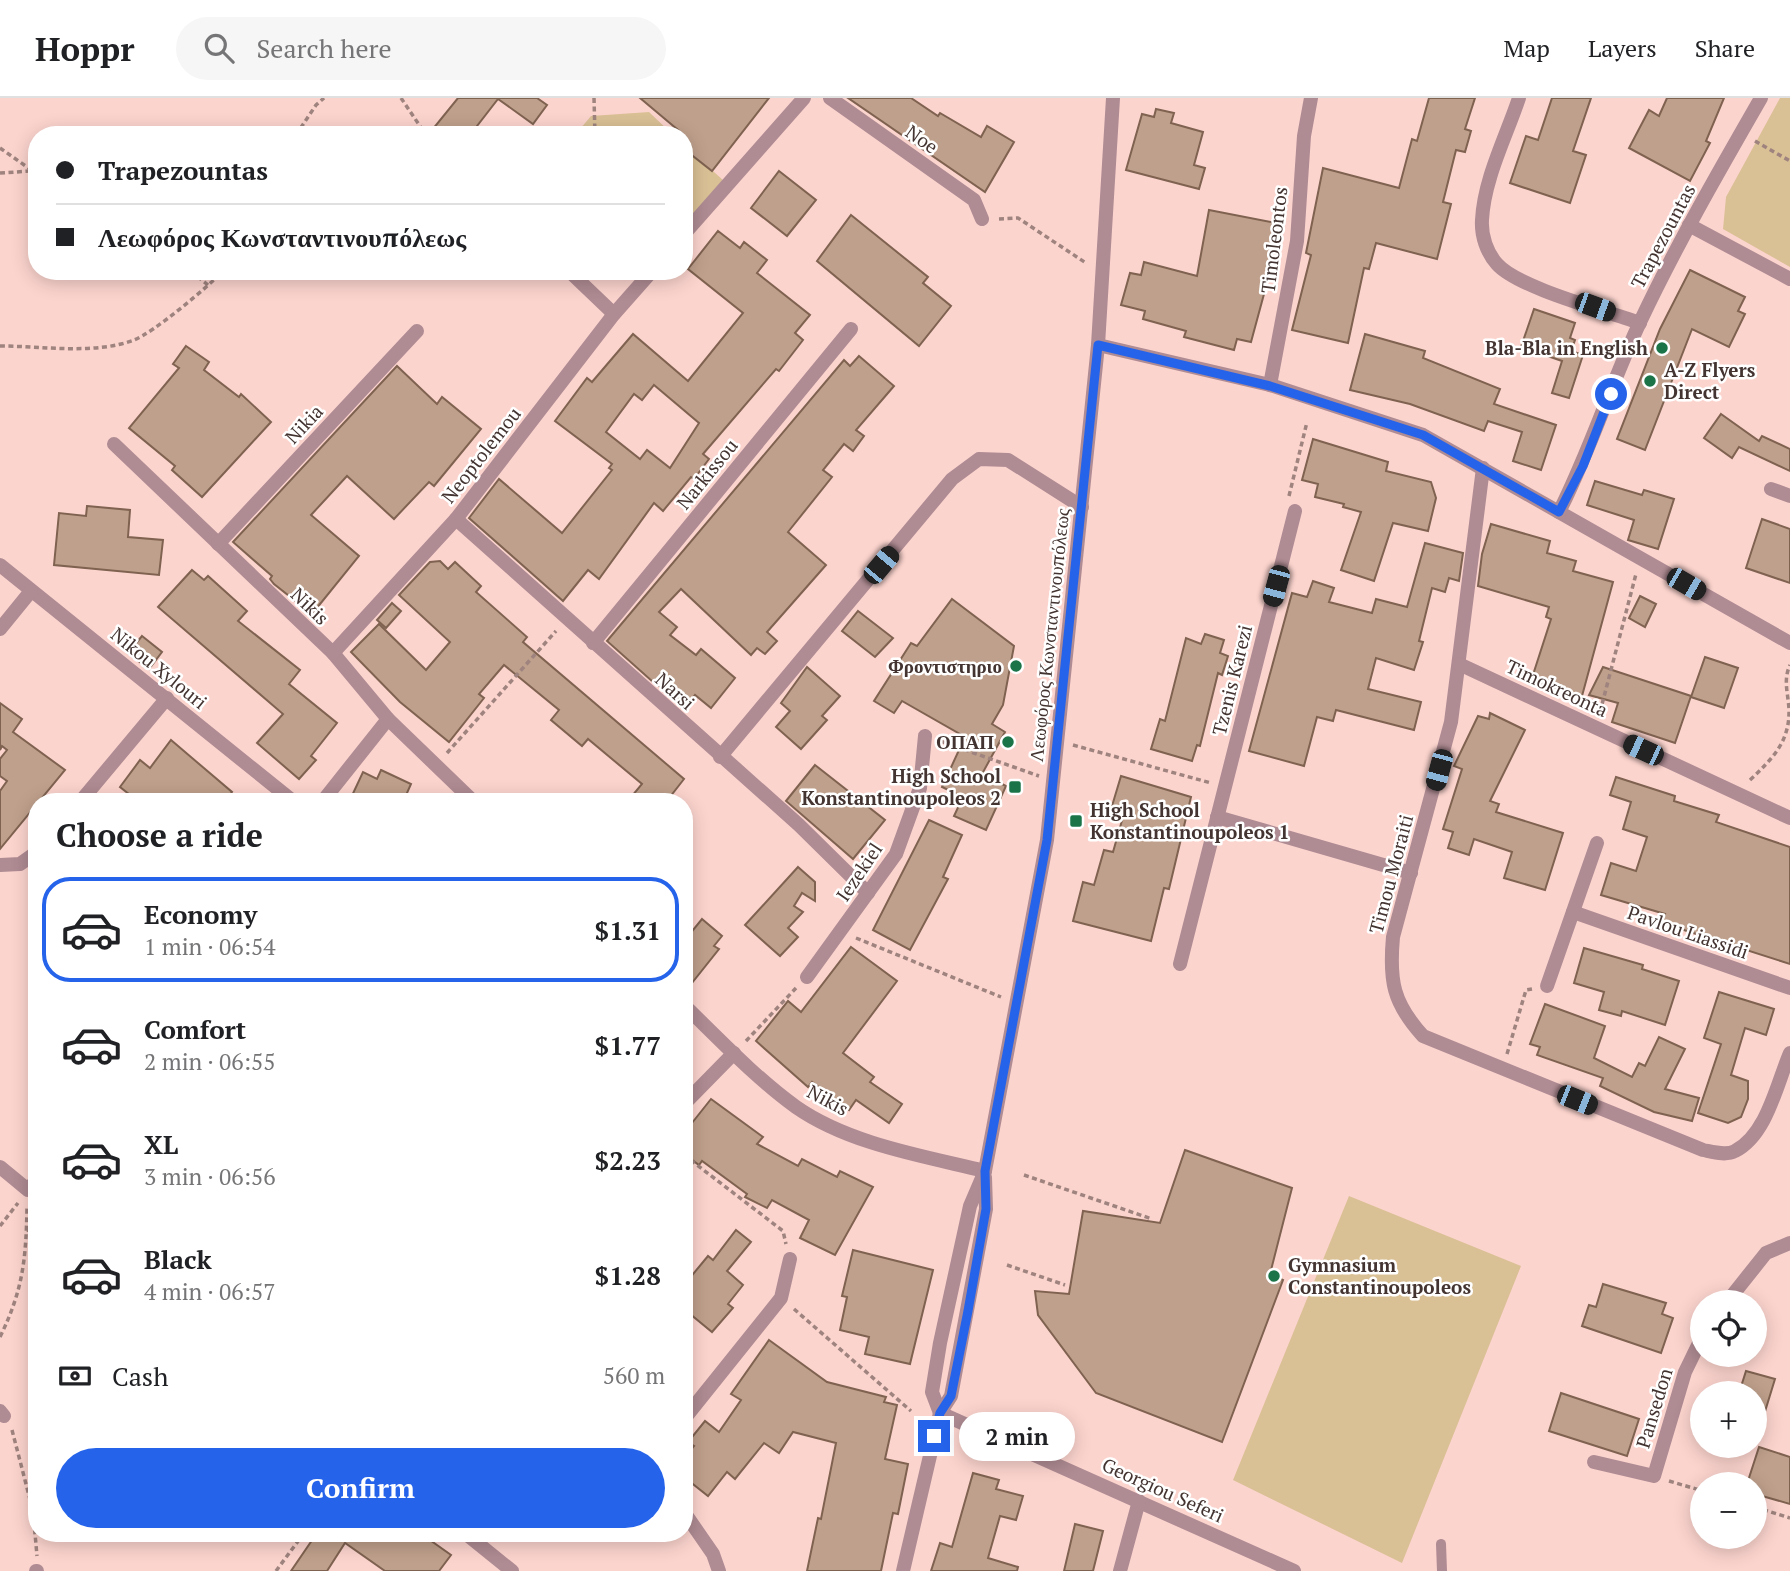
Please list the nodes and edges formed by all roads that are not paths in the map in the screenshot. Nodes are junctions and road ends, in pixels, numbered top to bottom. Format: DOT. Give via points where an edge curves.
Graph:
graph roads {
  1 [pos="804,98"];
  2 [pos="830,98"];
  3 [pos="1113,98"];
  4 [pos="1311,98"];
  5 [pos="1519,98"];
  6 [pos="1761,98"];
  7 [pos="982,219"];
  8 [pos="693,224"];
  9 [pos="1689,225"];
  10 [pos="1790,279"];
  11 [pos="578,280"];
  12 [pos="644,280"];
  13 [pos="614,314"];
  14 [pos="1640,323"];
  15 [pos="851,329"];
  16 [pos="417,331"];
  17 [pos="1098,345"];
  18 [pos="1270,386"];
  19 [pos="114,444"];
  20 [pos="1483,468"];
  21 [pos="1772,489"];
  22 [pos="1790,496"];
  23 [pos="1082,507"];
  24 [pos="1295,511"];
  25 [pos="1559,512"];
  26 [pos="456,519"];
  27 [pos="218,544"];
  28 [pos="0,565"];
  29 [pos="32,591"];
  30 [pos="0,629"];
  31 [pos="593,643"];
  32 [pos="1790,643"];
  33 [pos="332,653"];
  34 [pos="1459,664"];
  35 [pos="167,698"];
  36 [pos="388,719"];
  37 [pos="925,736"];
  38 [pos="720,757"];
  39 [pos="88,793"];
  40 [pos="283,793"];
  41 [pos="329,793"];
  42 [pos="465,793"];
  43 [pos="1217,817"];
  44 [pos="1790,818"];
  45 [pos="1597,843"];
  46 [pos="28,858"];
  47 [pos="0,865"];
  48 [pos="1411,873"];
  49 [pos="868,893"];
  50 [pos="1573,912"];
  51 [pos="1180,964"];
  52 [pos="807,977"];
  53 [pos="1546,986"];
  54 [pos="1790,988"];
  55 [pos="693,1014"];
  56 [pos="734,1053"];
  57 [pos="1790,1053"];
  58 [pos="693,1095"];
  59 [pos="0,1167"];
  60 [pos="985,1171"];
  61 [pos="28,1182"];
  62 [pos="1790,1243"];
  63 [pos="790,1259"];
  64 [pos="1737,1290"];
  65 [pos="1690,1362"];
  66 [pos="693,1408"];
  67 [pos="940,1413"];
  68 [pos="1594,1462"];
  69 [pos="1139,1501"];
  70 [pos="693,1525"];
  71 [pos="476,1542"];
  72 [pos="1441,1544"];
  73 [pos="512,1571"];
  74 [pos="719,1571"];
  75 [pos="903,1571"];
  76 [pos="1119,1571"];
  77 [pos="1294,1571"];
  78 [pos="1442,1571"];
  1 -- 8 [label="street"];
  2 -- 7 [label="street, Noe" via="974,200"];
  3 -- 17 [label="street, Λεωφόρος Κωνσταντινουπόλεως"];
  4 -- 18 [label="street, Timoleontos" via="1297,241"];
  5 -- 14 [label="street" via="1486,194 1485,246 1498,266 1522,281"];
  6 -- 9 [label="street, Trapezountas"];
  9 -- 10 [label="street"];
  9 -- 14 [label="street, Trapezountas"];
  11 -- 13 [label="street"];
  12 -- 13 [label="street, Neoptolemou"];
  13 -- 26 [label="street, Neoptolemou"];
  14 -- 25 [label="street, Trapezountas" via="1583,466"];
  15 -- 31 [label="street, Narkissou"];
  16 -- 27 [label="street, Nikia"];
  17 -- 18 [label="street"];
  17 -- 23 [label="street, Λεωφόρος Κωνσταντινουπόλεως"];
  18 -- 20 [label="street" via="1423,435"];
  19 -- 27 [label="street, Nikis"];
  20 -- 25 [label="street"];
  20 -- 34 [label="street, Timou Moraiti"];
  21 -- 22 [label="street"];
  23 -- 38 [label="street" via="1008,460 979,459 952,479"];
  23 -- 60 [label="street, Λεωφόρος Κωνσταντινουπόλεως" via="1047,840"];
  24 -- 43 [label="street, Tzenis Karezi"];
  25 -- 32 [label="street"];
  26 -- 31 [label="street, Narsi"];
  26 -- 33 [label="street, Neoptolemou"];
  27 -- 33 [label="street, Nikis"];
  28 -- 29 [label="street, Nikou Xylouri"];
  29 -- 30 [label="street"];
  29 -- 35 [label="street, Nikou Xylouri"];
  31 -- 38 [label="street, Narsi"];
  33 -- 36 [label="street, Nikis"];
  34 -- 44 [label="street, Timokreonta"];
  34 -- 48 [label="street, Timou Moraiti" via="1451,723"];
  35 -- 39 [label="street"];
  35 -- 40 [label="street, Nikou Xylouri"];
  36 -- 41 [label="street"];
  36 -- 42 [label="street, Nikis"];
  37 -- 49 [label="street, Iezekiel" via="920,788 896,854"];
  38 -- 49 [label="street, Narsi"];
  43 -- 48 [label="street"];
  43 -- 51 [label="street, Tzenis Karezi"];
  45 -- 50 [label="street"];
  46 -- 47 [label="street" via="20,864"];
  48 -- 57 [label="street, Timou Moraiti" via="1393,937 1390,968 1405,1016 1423,1036 1703,1150 1734,1152 1750,1140 1761,1123"];
  49 -- 52 [label="street, Iezekiel"];
  50 -- 53 [label="street"];
  50 -- 54 [label="street, Pavlou Liassidi"];
  55 -- 56 [label="street, Nikis"];
  56 -- 58 [label="street"];
  56 -- 60 [label="street, Nikis" via="797,1108 833,1126 900,1150"];
  59 -- 61 [label="street"];
  60 -- 67 [label="street, Λεωφόρος Κωνσταντινουπόλεως" via="970,1206 940,1343 932,1392"];
  62 -- 64 [label="street" via="1766,1253"];
  63 -- 66 [label="street" via="781,1298"];
  65 -- 68 [label="street, Pansedon" via="1654,1476"];
  67 -- 69 [label="street, Georgiou Seferi"];
  67 -- 75 [label="street, Λεωφόρος Κωνσταντινουπόλεως"];
  69 -- 76 [label="street"];
  69 -- 77 [label="street, Georgiou Seferi"];
  70 -- 74 [label="street"];
  71 -- 73 [label="street"];
  72 -- 78 [label="lane"];
}
